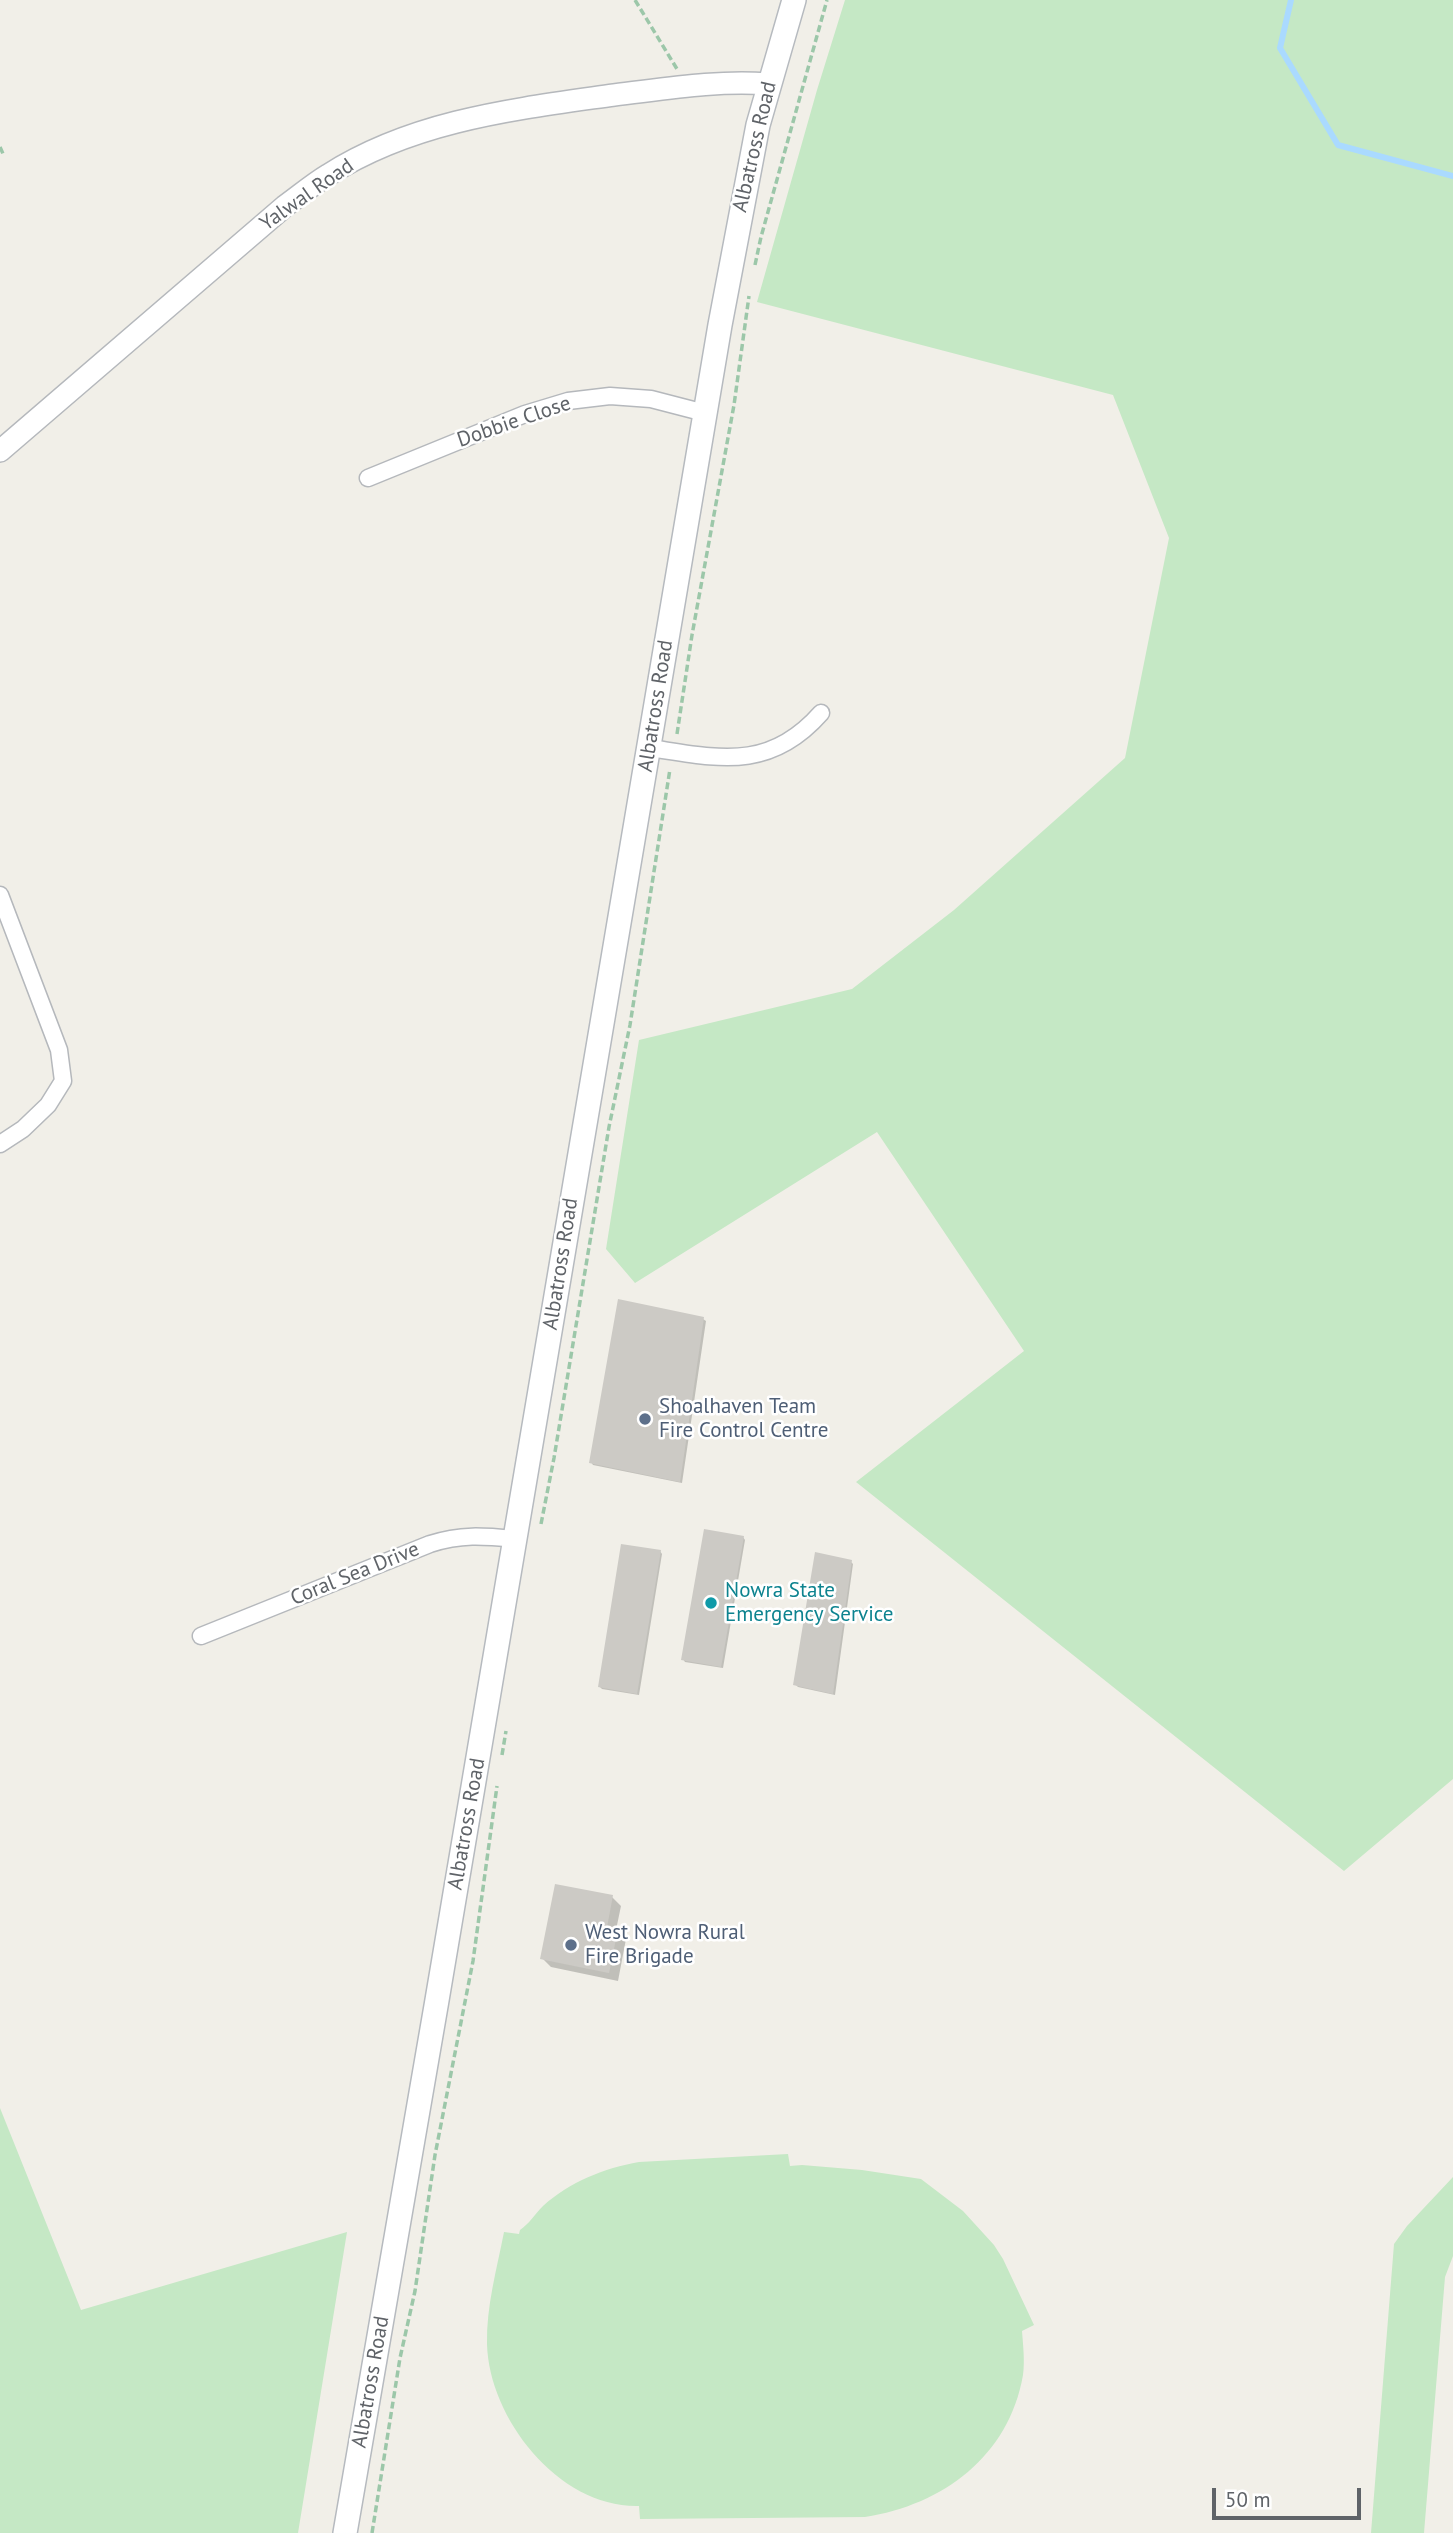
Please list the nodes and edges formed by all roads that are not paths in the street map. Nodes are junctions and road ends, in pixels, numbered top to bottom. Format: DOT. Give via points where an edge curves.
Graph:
graph roads {
  1 [pos="794,0"];
  2 [pos="768,84"];
  3 [pos="705,413"];
  4 [pos="0,451"];
  5 [pos="369,478"];
  6 [pos="821,713"];
  7 [pos="650,748"];
  8 [pos="0,895"];
  9 [pos="0,1144"];
  10 [pos="515,1539"];
  11 [pos="201,1636"];
  12 [pos="345,2533"];
  1 -- 2 [label="main road, Albatross Road"];
  2 -- 3 [label="main road, Albatross Road"];
  2 -- 4 [label="street, Yalwal Road" via="688,86 477,116 405,138 329,174 285,206"];
  3 -- 5 [label="street, Dobbie Close" via="651,399 610,396 568,401"];
  3 -- 7 [label="main road, Albatross Road"];
  6 -- 7 [label="street" via="795,737 756,755 739,758"];
  7 -- 10 [label="main road, Albatross Road"];
  8 -- 9 [label="street" via="60,1050 63,1081 48,1105"];
  10 -- 11 [label="street, Coral Sea Drive" via="454,1536"];
  10 -- 12 [label="main road, Albatross Road"];
}
